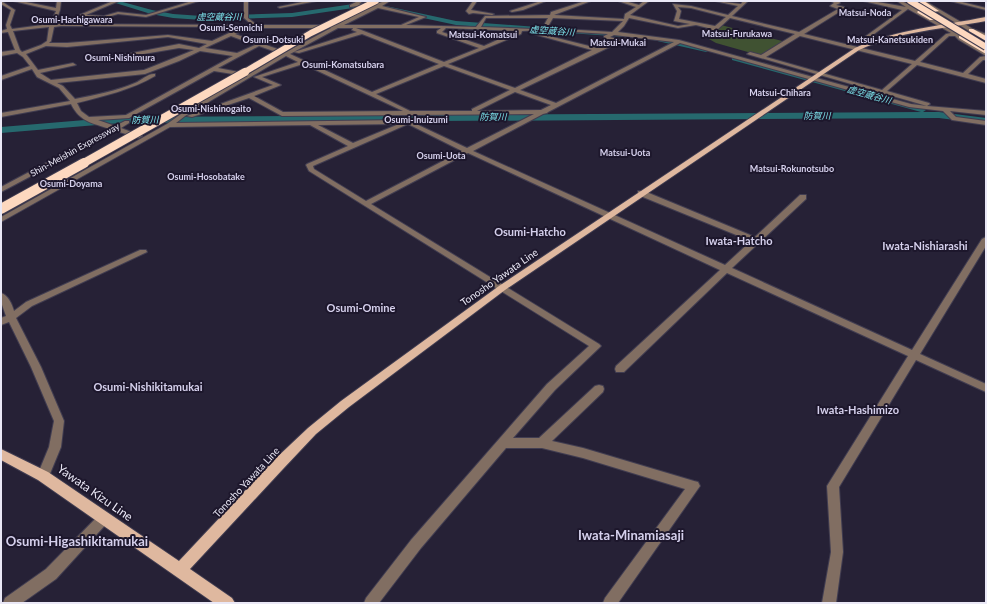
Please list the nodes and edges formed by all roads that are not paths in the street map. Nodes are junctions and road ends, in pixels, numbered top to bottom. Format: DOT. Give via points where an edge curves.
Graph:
graph roads {
  1 [pos="15,1"];
  2 [pos="59,1"];
  3 [pos="197,1"];
  4 [pos="246,1"];
  5 [pos="315,1"];
  6 [pos="361,1"];
  7 [pos="369,1"];
  8 [pos="388,1"];
  9 [pos="475,1"];
  10 [pos="544,1"];
  11 [pos="589,1"];
  12 [pos="620,1"];
  13 [pos="647,1"];
  14 [pos="717,1"];
  15 [pos="746,1"];
  16 [pos="833,1"];
  17 [pos="866,1"];
  18 [pos="899,1"];
  19 [pos="908,1"];
  20 [pos="917,1"];
  21 [pos="921,1"];
  22 [pos="926,1"];
  23 [pos="952,1"];
  24 [pos="1,2"];
  25 [pos="116,2"];
  26 [pos="378,4"];
  27 [pos="741,5"];
  28 [pos="639,6"];
  29 [pos="280,7"];
  30 [pos="908,9"];
  31 [pos="986,9"];
  32 [pos="58,10"];
  33 [pos="468,11"];
  34 [pos="923,11"];
  35 [pos="78,16"];
  36 [pos="509,16"];
  37 [pos="551,16"];
  38 [pos="947,16"];
  39 [pos="986,16"];
  40 [pos="104,17"];
  41 [pos="485,17"];
  42 [pos="729,17"];
  43 [pos="626,18"];
  44 [pos="932,19"];
  45 [pos="986,19"];
  46 [pos="959,23"];
  47 [pos="696,24"];
  48 [pos="70,25"];
  49 [pos="51,26"];
  50 [pos="171,26"];
  51 [pos="944,26"];
  52 [pos="251,27"];
  53 [pos="334,27"];
  54 [pos="353,27"];
  55 [pos="397,27"];
  56 [pos="445,27"];
  57 [pos="478,28"];
  58 [pos="716,28"];
  59 [pos="541,29"];
  60 [pos="971,30"];
  61 [pos="10,31"];
  62 [pos="520,31"];
  63 [pos="1,32"];
  64 [pos="362,32"];
  65 [pos="613,33"];
  66 [pos="230,34"];
  67 [pos="800,34"];
  68 [pos="704,35"];
  69 [pos="959,35"];
  70 [pos="175,36"];
  71 [pos="881,39"];
  72 [pos="986,40"];
  73 [pos="679,41"];
  74 [pos="213,43"];
  75 [pos="46,44"];
  76 [pos="258,45"];
  77 [pos="482,47"];
  78 [pos="201,49"];
  79 [pos="857,49"];
  80 [pos="597,50"];
  81 [pos="986,51"];
  82 [pos="19,52"];
  83 [pos="1,54"];
  84 [pos="286,54"];
  85 [pos="750,54"];
  86 [pos="238,55"];
  87 [pos="114,57"];
  88 [pos="762,57"];
  89 [pos="986,58"];
  90 [pos="303,62"];
  91 [pos="916,63"];
  92 [pos="443,64"];
  93 [pos="73,65"];
  94 [pos="213,69"];
  95 [pos="35,70"];
  96 [pos="145,72"];
  97 [pos="821,73"];
  98 [pos="249,76"];
  99 [pos="964,76"];
  100 [pos="257,77"];
  101 [pos="1,78"];
  102 [pos="812,79"];
  103 [pos="986,81"];
  104 [pos="50,82"];
  105 [pos="515,90"];
  106 [pos="884,91"];
  107 [pos="372,94"];
  108 [pos="249,96"];
  109 [pos="73,102"];
  110 [pos="927,104"];
  111 [pos="557,105"];
  112 [pos="945,110"];
  113 [pos="472,111"];
  114 [pos="411,112"];
  115 [pos="545,112"];
  116 [pos="986,113"];
  117 [pos="1,115"];
  118 [pos="183,116"];
  119 [pos="91,120"];
  120 [pos="127,122"];
  121 [pos="409,122"];
  122 [pos="310,123"];
  123 [pos="986,123"];
  124 [pos="169,125"];
  125 [pos="116,128"];
  126 [pos="146,138"];
  127 [pos="353,146"];
  128 [pos="468,151"];
  129 [pos="1,190"];
  130 [pos="641,193"];
  131 [pos="803,197"];
  132 [pos="1,202"];
  133 [pos="365,204"];
  134 [pos="1,209"];
  135 [pos="608,216"];
  136 [pos="1,220"];
  137 [pos="986,239"];
  138 [pos="757,241"];
  139 [pos="143,252"];
  140 [pos="727,269"];
  141 [pos="502,288"];
  142 [pos="1,296"];
  143 [pos="11,317"];
  144 [pos="1,322"];
  145 [pos="914,355"];
  146 [pos="620,369"];
  147 [pos="986,388"];
  148 [pos="599,389"];
  149 [pos="503,443"];
  150 [pos="542,443"];
  151 [pos="1,454"];
  152 [pos="43,476"];
  153 [pos="104,518"];
  154 [pos="180,570"];
  155 [pos="10,603"];
  156 [pos="227,603"];
  157 [pos="371,603"];
  158 [pos="610,603"];
  159 [pos="829,603"];
  1 -- 32 [label="street"];
  2 -- 32 [label="street"];
  3 -- 40 [label="street" via="146,16 118,13"];
  4 -- 52 [label="street" via="246,18 255,25"];
  5 -- 29 [label="street"];
  6 -- 26 [label="street" via="352,6"];
  7 -- 132 [label="highway, Shin-Meishin Expressway" via="301,34"];
  8 -- 26 [label="street"];
  9 -- 33 [label="street"];
  10 -- 36 [label="street" via="522,11 512,11"];
  11 -- 37 [label="street" via="557,11"];
  12 -- 28 [label="street"];
  13 -- 28 [label="street"];
  14 -- 27 [label="street"];
  15 -- 27 [label="street"];
  16 -- 67 [label="street" via="838,2 832,6 842,8"];
  17 -- 30 [label="street"];
  18 -- 30 [label="street"];
  19 -- 34 [label="highway"];
  19 -- 81 [label="highway, bridge"];
  20 -- 72 [label="highway"];
  21 -- 38 [label="street"];
  21 -- 72 [label="highway"];
  22 -- 38 [label="street" via="948,13"];
  23 -- 31 [label="street"];
  24 -- 61 [label="street" via="13,10 8,25"];
  25 -- 35 [label="street"];
  26 -- 53 [label="street"];
  26 -- 55 [label="street" via="424,17"];
  26 -- 134 [label="highway, Shin-Meishin Expressway, bridge" via="311,33"];
  27 -- 42 [label="street"];
  28 -- 43 [label="street"];
  30 -- 44 [label="street"];
  30 -- 71 [label="street" via="868,36"];
  32 -- 49 [label="street"];
  33 -- 36 [label="street"];
  33 -- 41 [label="street"];
  34 -- 44 [label="highway" via="920,12"];
  34 -- 81 [label="highway, bridge"];
  35 -- 40 [label="street"];
  35 -- 48 [label="street"];
  36 -- 37 [label="street"];
  36 -- 41 [label="street"];
  37 -- 43 [label="street"];
  37 -- 59 [label="street" via="547,26"];
  38 -- 46 [label="street"];
  39 -- 46 [label="main road, Tonosho Yawata Line"];
  40 -- 48 [label="street" via="104,21"];
  41 -- 57 [label="street"];
  42 -- 47 [label="street" via="675,5 679,11 676,20"];
  42 -- 58 [label="street"];
  42 -- 67 [label="street"];
  43 -- 47 [label="street" via="678,27"];
  43 -- 65 [label="street"];
  44 -- 51 [label="street"];
  45 -- 46 [label="main road, Tonosho Yawata Line"];
  46 -- 51 [label="main road, Tonosho Yawata Line"];
  46 -- 60 [label="street"];
  47 -- 58 [label="street"];
  48 -- 49 [label="street"];
  48 -- 50 [label="street"];
  49 -- 61 [label="street"];
  49 -- 75 [label="street" via="49,41"];
  50 -- 52 [label="street"];
  50 -- 70 [label="street"];
  51 -- 69 [label="street"];
  51 -- 71 [label="main road, Tonosho Yawata Line"];
  52 -- 53 [label="street"];
  52 -- 66 [label="street"];
  53 -- 54 [label="street"];
  53 -- 84 [label="street"];
  54 -- 55 [label="street"];
  54 -- 64 [label="street"];
  55 -- 56 [label="street"];
  56 -- 57 [label="street"];
  56 -- 77 [label="street" via="439,32"];
  57 -- 62 [label="street"];
  58 -- 68 [label="street"];
  59 -- 62 [label="street"];
  59 -- 65 [label="street"];
  60 -- 72 [label="highway"];
  61 -- 63 [label="street"];
  61 -- 82 [label="street"];
  62 -- 77 [label="street"];
  62 -- 80 [label="street" via="538,33"];
  64 -- 84 [label="street"];
  64 -- 92 [label="street"];
  65 -- 73 [label="street"];
  65 -- 80 [label="street" via="606,37 618,41"];
  66 -- 74 [label="street"];
  66 -- 76 [label="street"];
  67 -- 79 [label="street"];
  67 -- 88 [label="street"];
  69 -- 81 [label="highway"];
  69 -- 91 [label="street" via="948,34"];
  70 -- 74 [label="street"];
  70 -- 75 [label="street" via="67,45"];
  71 -- 79 [label="main road, Tonosho Yawata Line"];
  73 -- 102 [label="street"];
  73 -- 111 [label="street"];
  74 -- 78 [label="street"];
  75 -- 82 [label="street"];
  76 -- 84 [label="street"];
  76 -- 86 [label="street"];
  77 -- 92 [label="street"];
  78 -- 86 [label="street"];
  78 -- 87 [label="street" via="179,46"];
  78 -- 96 [label="street"];
  79 -- 91 [label="street"];
  79 -- 97 [label="main road, Tonosho Yawata Line"];
  80 -- 105 [label="street"];
  82 -- 83 [label="street"];
  82 -- 95 [label="street"];
  84 -- 90 [label="street"];
  84 -- 98 [label="street"];
  85 -- 88 [label="street"];
  86 -- 94 [label="street"];
  88 -- 97 [label="street"];
  89 -- 99 [label="street" via="982,58"];
  90 -- 100 [label="street"];
  90 -- 107 [label="street"];
  91 -- 99 [label="street"];
  91 -- 106 [label="street"];
  92 -- 105 [label="street"];
  92 -- 107 [label="street"];
  93 -- 95 [label="street"];
  94 -- 98 [label="street"];
  94 -- 119 [label="street" via="127,117"];
  95 -- 101 [label="street"];
  95 -- 104 [label="street" via="39,76"];
  96 -- 104 [label="street"];
  96 -- 109 [label="street" via="153,75 132,86"];
  97 -- 102 [label="main road, Tonosho Yawata Line"];
  97 -- 106 [label="street"];
  98 -- 100 [label="street"];
  98 -- 118 [label="street"];
  99 -- 103 [label="street"];
  100 -- 108 [label="street" via="278,85"];
  102 -- 112 [label="street" via="910,106"];
  102 -- 130 [label="main road, Tonosho Yawata Line"];
  104 -- 109 [label="street" via="61,88"];
  105 -- 111 [label="street"];
  105 -- 113 [label="street"];
  106 -- 110 [label="street"];
  107 -- 114 [label="street"];
  108 -- 114 [label="street" via="282,114"];
  108 -- 118 [label="street"];
  109 -- 117 [label="street"];
  109 -- 119 [label="street" via="78,112"];
  111 -- 115 [label="street"];
  112 -- 116 [label="street"];
  112 -- 123 [label="street" via="954,119"];
  113 -- 114 [label="street"];
  113 -- 115 [label="street"];
  115 -- 128 [label="street"];
  118 -- 124 [label="street"];
  119 -- 125 [label="street"];
  120 -- 125 [label="street"];
  121 -- 122 [label="street"];
  121 -- 127 [label="street"];
  121 -- 128 [label="street"];
  122 -- 124 [label="street"];
  122 -- 127 [label="street"];
  124 -- 126 [label="street"];
  125 -- 126 [label="street"];
  125 -- 129 [label="street"];
  126 -- 136 [label="street"];
  127 -- 133 [label="street" via="309,165 311,170"];
  128 -- 133 [label="street"];
  128 -- 135 [label="street"];
  130 -- 135 [label="main road, Tonosho Yawata Line"];
  130 -- 138 [label="street"];
  131 -- 138 [label="street"];
  133 -- 141 [label="street"];
  135 -- 140 [label="street"];
  135 -- 141 [label="main road, Tonosho Yawata Line"];
  137 -- 145 [label="street"];
  138 -- 140 [label="street"];
  139 -- 143 [label="street" via="28,304"];
  140 -- 145 [label="street"];
  140 -- 146 [label="street"];
  141 -- 149 [label="street" via="596,346 551,387"];
  141 -- 154 [label="main road, Tonosho Yawata Line" via="312,431"];
  142 -- 143 [label="street"];
  143 -- 144 [label="street"];
  143 -- 152 [label="street" via="36,367 58,421 55,447"];
  145 -- 147 [label="street"];
  145 -- 159 [label="street" via="833,486 838,552"];
  148 -- 150 [label="street"];
  149 -- 150 [label="street"];
  149 -- 157 [label="street" via="416,544"];
  150 -- 158 [label="street" via="694,486"];
  151 -- 152 [label="main road, Yawata Kizu Line"];
  152 -- 153 [label="main road, Yawata Kizu Line"];
  153 -- 154 [label="main road, Yawata Kizu Line"];
  153 -- 155 [label="street" via="51,574"];
  154 -- 156 [label="main road, Yawata Kizu Line"];
}
